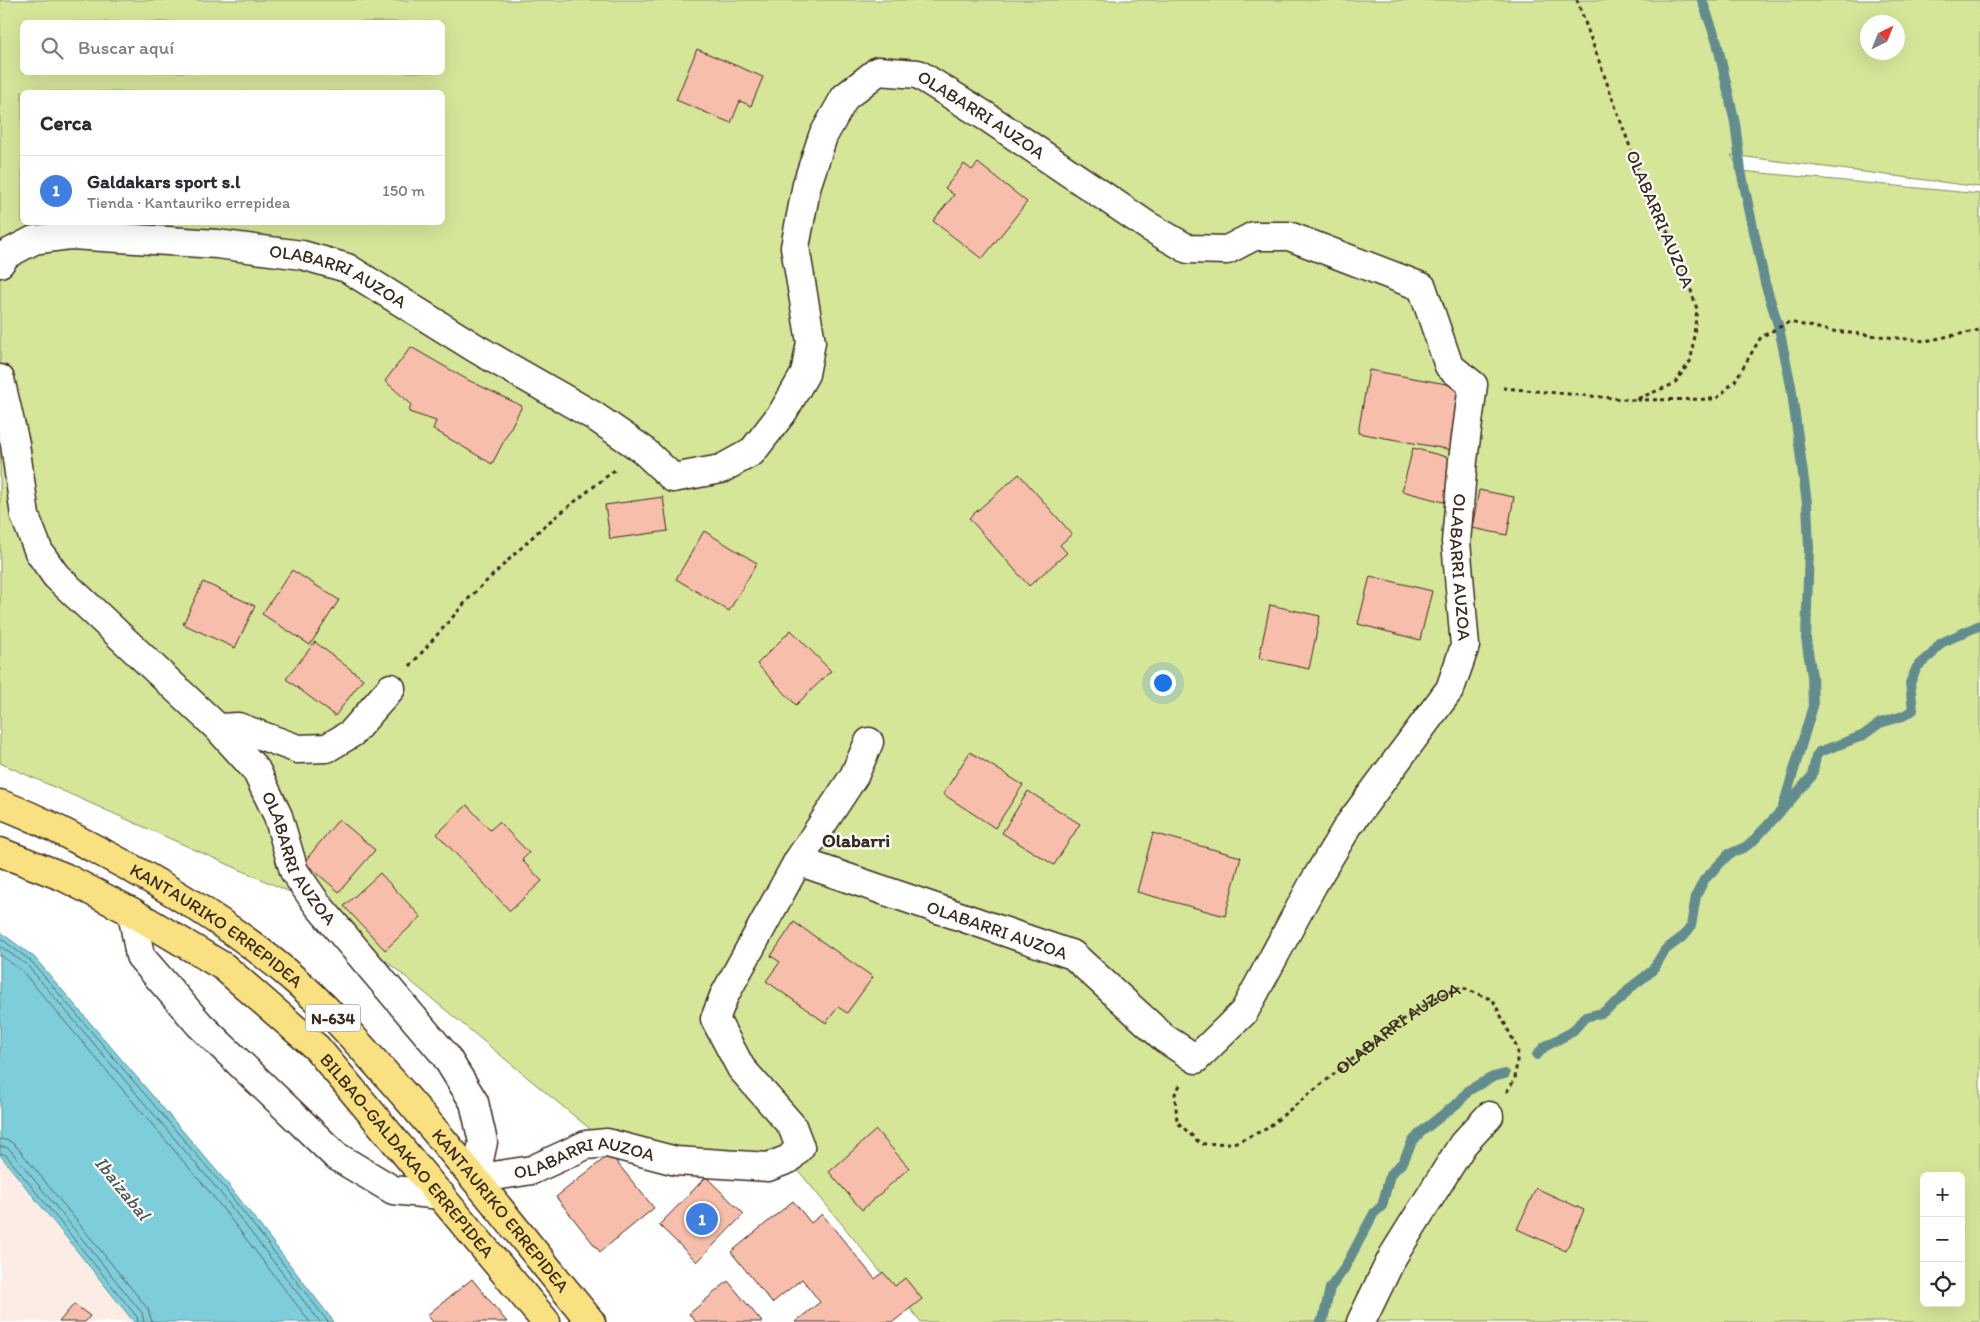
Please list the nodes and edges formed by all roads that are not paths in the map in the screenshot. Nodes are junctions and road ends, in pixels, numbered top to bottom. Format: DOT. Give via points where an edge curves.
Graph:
graph roads {
  1 [pos="0,263"];
  2 [pos="0,379"];
  3 [pos="391,688"];
  4 [pos="218,728"];
  5 [pos="869,742"];
  6 [pos="0,804"];
  7 [pos="0,852"];
  8 [pos="798,861"];
  9 [pos="132,912"];
  10 [pos="1490,1116"];
  11 [pos="475,1179"];
  12 [pos="441,1195"];
  13 [pos="546,1322"];
  14 [pos="591,1322"];
  15 [pos="1360,1322"];
  1 -- 8 [label="lane, OLABARRI AUZOA" via="7,254 34,240 71,235 217,244 302,255 347,268 477,349 594,416 642,449 673,478 720,469 752,452 783,412 805,374 811,342 795,247 807,184 823,136 845,97 878,71 918,74 1188,249 1227,250 1254,236 1289,236 1422,287 1449,366 1473,385 1456,542 1464,646 1450,689 1348,826 1244,1012 1196,1059 1164,1038 1072,955"];
  2 -- 4 [label="lane, OLABARRI AUZOA" via="15,444 25,516 39,552 56,576"];
  3 -- 4 [label="lane" via="352,733 327,748 298,749 238,727"];
  4 -- 11 [label="lane, OLABARRI AUZOA" via="256,770 278,816 294,871 317,904 445,1055 474,1102 483,1142"];
  5 -- 8 [label="lane, OLABARRI AUZOA" via="854,776"];
  6 -- 11 [label="highway, KANTAURIKO ERREPIDEA / N-634" via="30,815 136,870 258,949 297,981 360,1045"];
  7 -- 9 [label="highway, BILBAO-GALDAKAO ERREPIDEA / N-634" via="64,877"];
  8 -- 11 [label="lane, OLABARRI AUZOA" via="724,996 715,1019 741,1068 792,1126 800,1147 788,1159 768,1167 676,1160 608,1143 586,1145 532,1170"];
  9 -- 12 [label="highway, BILBAO-GALDAKAO ERREPIDEA / N-634" via="224,967 318,1048"];
  9 -- 12 [label="lane" via="140,956 200,1025 336,1156 393,1190"];
  10 -- 15 [label="lane" via="1463,1144 1398,1248"];
  11 -- 14 [label="highway, KANTAURIKO ERREPIDEA / N-634"];
  12 -- 13 [label="highway, BILBAO-GALDAKAO ERREPIDEA / N-634"];
}
